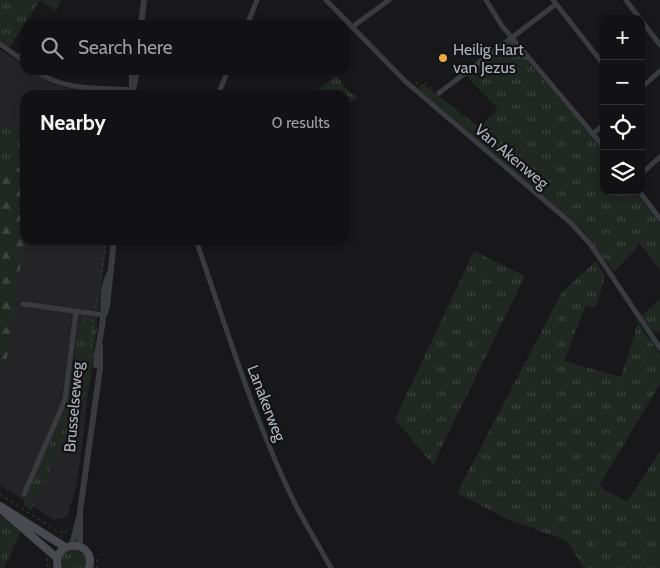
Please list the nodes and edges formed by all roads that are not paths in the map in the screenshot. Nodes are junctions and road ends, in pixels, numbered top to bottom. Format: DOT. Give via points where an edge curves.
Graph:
graph roads {
  1 [pos="144,0"];
  2 [pos="257,0"];
  3 [pos="326,0"];
  4 [pos="389,0"];
  5 [pos="486,0"];
  6 [pos="626,0"];
  7 [pos="554,2"];
  8 [pos="638,15"];
  9 [pos="142,20"];
  10 [pos="249,20"];
  11 [pos="345,20"];
  12 [pos="645,24"];
  13 [pos="352,27"];
  14 [pos="511,36"];
  15 [pos="0,44"];
  16 [pos="660,45"];
  17 [pos="20,54"];
  18 [pos="18,57"];
  19 [pos="600,61"];
  20 [pos="660,71"];
  21 [pos="42,75"];
  22 [pos="132,75"];
  23 [pos="136,75"];
  24 [pos="226,75"];
  25 [pos="645,84"];
  26 [pos="104,90"];
  27 [pos="132,90"];
  28 [pos="133,90"];
  29 [pos="220,90"];
  30 [pos="439,93"];
  31 [pos="600,128"];
  32 [pos="593,134"];
  33 [pos="600,142"];
  34 [pos="660,157"];
  35 [pos="645,170"];
  36 [pos="642,195"];
  37 [pos="660,218"];
  38 [pos="113,245"];
  39 [pos="198,245"];
  40 [pos="24,304"];
  41 [pos="76,312"];
  42 [pos="104,315"];
  43 [pos="660,348"];
  44 [pos="24,494"];
  45 [pos="0,507"];
  46 [pos="72,546"];
  47 [pos="57,558"];
  48 [pos="58,568"];
  49 [pos="89,568"];
  50 [pos="331,568"];
  1 -- 9 [label="street"];
  2 -- 10 [label="street"];
  3 -- 11 [label="street, Van Akenweg"];
  4 -- 13 [label="street"];
  5 -- 14 [label="street"];
  6 -- 8 [label="street"];
  7 -- 14 [label="street"];
  7 -- 19 [label="street"];
  12 -- 16 [label="street"];
  13 -- 43 [label="street, Van Akenweg" via="412,87 571,223 591,245"];
  14 -- 30 [label="street"];
  14 -- 32 [label="street"];
  15 -- 18 [label="street"];
  17 -- 18 [label="lane"];
  20 -- 25 [label="street"];
  21 -- 26 [label="street" via="66,86"];
  22 -- 27 [label="street"];
  23 -- 28 [label="street"];
  24 -- 29 [label="street"];
  31 -- 32 [label="street"];
  32 -- 33 [label="street"];
  34 -- 35 [label="street"];
  36 -- 37 [label="street"];
  38 -- 42 [label="street, Brusselseweg"];
  39 -- 50 [label="street, Lanakerweg" via="242,375 279,468"];
  40 -- 41 [label="street"];
  41 -- 42 [label="street"];
  41 -- 44 [label="street" via="65,400"];
  42 -- 46 [label="street, Brusselseweg" via="96,354 97,378 80,511"];
  45 -- 46 [label="main road" via="56,541"];
  45 -- 47 [label="main road"];
  46 -- 47 [label="main road"];
  46 -- 49 [label="main road" via="89,554"];
  47 -- 48 [label="main road"];
}
